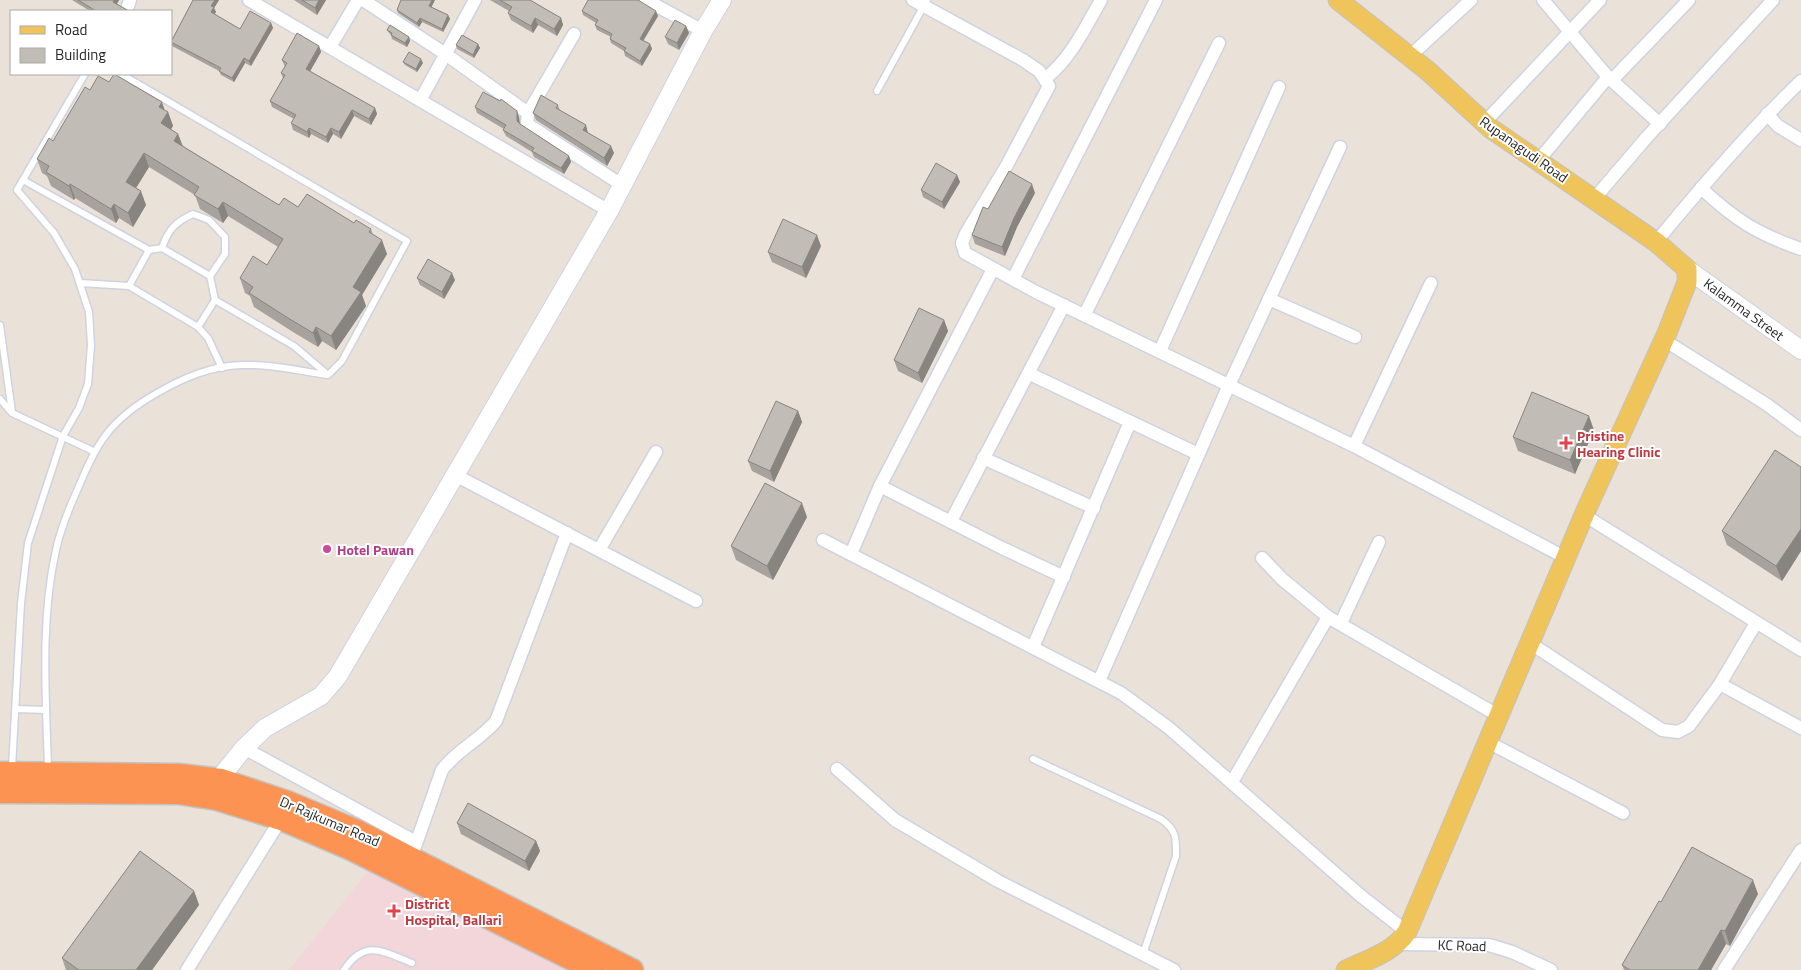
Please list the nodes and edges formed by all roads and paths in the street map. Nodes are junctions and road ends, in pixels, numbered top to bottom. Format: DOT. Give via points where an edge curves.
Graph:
graph roads {
  1 [pos="249,0"];
  2 [pos="358,0"];
  3 [pos="363,0"];
  4 [pos="475,0"];
  5 [pos="646,0"];
  6 [pos="722,0"];
  7 [pos="1101,0"];
  8 [pos="1156,0"];
  9 [pos="1338,0"];
  10 [pos="1471,0"];
  11 [pos="1543,0"];
  12 [pos="1600,0"];
  13 [pos="1689,0"];
  14 [pos="1772,0"];
  15 [pos="921,2"];
  16 [pos="703,32"];
  17 [pos="1569,32"];
  18 [pos="574,34"];
  19 [pos="1219,43"];
  20 [pos="330,47"];
  21 [pos="444,53"];
  22 [pos="1410,56"];
  23 [pos="84,75"];
  24 [pos="123,75"];
  25 [pos="1046,78"];
  26 [pos="1610,79"];
  27 [pos="1801,81"];
  28 [pos="1279,86"];
  29 [pos="877,91"];
  30 [pos="421,99"];
  31 [pos="528,113"];
  32 [pos="1767,114"];
  33 [pos="1484,123"];
  34 [pos="1660,124"];
  35 [pos="1801,140"];
  36 [pos="1340,146"];
  37 [pos="1538,161"];
  38 [pos="23,180"];
  39 [pos="622,185"];
  40 [pos="1701,188"];
  41 [pos="1594,199"];
  42 [pos="609,210"];
  43 [pos="1656,242"];
  44 [pos="162,248"];
  45 [pos="1801,249"];
  46 [pos="149,250"];
  47 [pos="993,269"];
  48 [pos="1687,269"];
  49 [pos="210,276"];
  50 [pos="1013,279"];
  51 [pos="80,283"];
  52 [pos="1432,283"];
  53 [pos="129,286"];
  54 [pos="1269,299"];
  55 [pos="215,300"];
  56 [pos="1064,305"];
  57 [pos="1085,314"];
  58 [pos="0,326"];
  59 [pos="198,327"];
  60 [pos="1666,336"];
  61 [pos="1355,337"];
  62 [pos="1801,350"];
  63 [pos="1160,351"];
  64 [pos="222,368"];
  65 [pos="1030,374"];
  66 [pos="328,375"];
  67 [pos="1229,385"];
  68 [pos="0,399"];
  69 [pos="12,413"];
  70 [pos="1130,422"];
  71 [pos="1801,430"];
  72 [pos="63,436"];
  73 [pos="1354,446"];
  74 [pos="93,452"];
  75 [pos="656,452"];
  76 [pos="1198,454"];
  77 [pos="983,458"];
  78 [pos="455,475"];
  79 [pos="880,486"];
  80 [pos="1094,508"];
  81 [pos="1584,516"];
  82 [pos="951,522"];
  83 [pos="567,533"];
  84 [pos="823,540"];
  85 [pos="1378,542"];
  86 [pos="599,550"];
  87 [pos="851,554"];
  88 [pos="1262,558"];
  89 [pos="1566,558"];
  90 [pos="1064,576"];
  91 [pos="696,601"];
  92 [pos="1328,616"];
  93 [pos="1341,623"];
  94 [pos="1756,623"];
  95 [pos="1530,643"];
  96 [pos="1033,647"];
  97 [pos="1801,650"];
  98 [pos="1099,681"];
  99 [pos="1720,684"];
  100 [pos="16,709"];
  101 [pos="46,710"];
  102 [pos="1499,716"];
  103 [pos="1801,728"];
  104 [pos="1488,742"];
  105 [pos="244,748"];
  106 [pos="1033,759"];
  107 [pos="837,770"];
  108 [pos="1232,782"];
  109 [pos="6,783"];
  110 [pos="48,783"];
  111 [pos="219,789"];
  112 [pos="1624,813"];
  113 [pos="281,819"];
  114 [pos="414,850"];
  115 [pos="1801,850"];
  116 [pos="1403,938"];
  117 [pos="1142,954"];
  118 [pos="412,963"];
  119 [pos="187,970"];
  120 [pos="344,970"];
  121 [pos="594,970"];
  122 [pos="632,970"];
  123 [pos="1174,970"];
  124 [pos="1346,970"];
  125 [pos="1550,970"];
  126 [pos="1724,970"];
  1 -- 20 [label="street"];
  2 -- 20 [label="street"];
  3 -- 21 [label="street"];
  4 -- 21 [label="street"];
  5 -- 16 [label="street"];
  6 -- 16 [label="street"];
  7 -- 25 [label="street" via="1069,54"];
  8 -- 50 [label="street"];
  9 -- 22 [label="main road, Rupanagudi Road"];
  10 -- 22 [label="street"];
  11 -- 17 [label="street"];
  12 -- 17 [label="street"];
  13 -- 26 [label="street"];
  14 -- 34 [label="street"];
  15 -- 25 [label="street" via="1023,60"];
  15 -- 29 [label="lane"];
  16 -- 39 [label="street"];
  17 -- 26 [label="street"];
  17 -- 33 [label="street"];
  18 -- 31 [label="street"];
  19 -- 57 [label="street"];
  20 -- 30 [label="street"];
  21 -- 30 [label="street"];
  21 -- 31 [label="street"];
  22 -- 33 [label="main road, Rupanagudi Road"];
  23 -- 38 [label="lane"];
  24 -- 66 [label="lane" via="407,240 342,361"];
  25 -- 47 [label="street" via="1049,86 1046,95 962,243 965,253"];
  26 -- 34 [label="street"];
  26 -- 37 [label="street"];
  27 -- 32 [label="street"];
  28 -- 63 [label="street"];
  30 -- 42 [label="street"];
  31 -- 39 [label="street" via="526,119 531,128"];
  32 -- 35 [label="street" via="1778,126"];
  32 -- 40 [label="street"];
  33 -- 37 [label="main road, Rupanagudi Road"];
  34 -- 41 [label="street"];
  36 -- 54 [label="street"];
  37 -- 41 [label="main road, Rupanagudi Road"];
  38 -- 46 [label="lane"];
  38 -- 51 [label="lane" via="17,190 54,232"];
  39 -- 42 [label="street"];
  40 -- 43 [label="street"];
  40 -- 45 [label="street" via="1730,215 1762,234"];
  41 -- 43 [label="main road, Rupanagudi Road"];
  42 -- 78 [label="street"];
  43 -- 48 [label="main road, Rupanagudi Road"];
  44 -- 46 [label="lane"];
  44 -- 49 [label="lane"];
  44 -- 49 [label="lane" via="167,233 177,221 193,214 209,220 225,237 225,254"];
  46 -- 53 [label="lane"];
  47 -- 50 [label="street"];
  47 -- 79 [label="street"];
  48 -- 60 [label="main road" via="1687,282"];
  48 -- 62 [label="street, Kalamma Street"];
  49 -- 55 [label="lane"];
  50 -- 56 [label="street"];
  51 -- 53 [label="lane"];
  51 -- 72 [label="lane" via="90,312 88,384"];
  52 -- 73 [label="street"];
  53 -- 59 [label="lane"];
  54 -- 61 [label="street"];
  54 -- 67 [label="street"];
  55 -- 59 [label="lane"];
  55 -- 66 [label="lane" via="294,346"];
  56 -- 57 [label="street"];
  56 -- 65 [label="street"];
  57 -- 63 [label="street"];
  58 -- 69 [label="lane"];
  59 -- 64 [label="lane" via="208,338"];
  60 -- 71 [label="street"];
  60 -- 81 [label="main road"];
  63 -- 67 [label="street"];
  64 -- 66 [label="lane" via="274,366"];
  64 -- 74 [label="lane" via="192,375 133,407"];
  65 -- 70 [label="street"];
  65 -- 77 [label="street"];
  67 -- 73 [label="street"];
  67 -- 76 [label="street"];
  68 -- 69 [label="lane"];
  69 -- 72 [label="lane"];
  70 -- 76 [label="street"];
  70 -- 80 [label="street"];
  72 -- 74 [label="lane"];
  72 -- 100 [label="lane" via="28,543 21,603"];
  73 -- 89 [label="street"];
  74 -- 101 [label="lane" via="56,549 48,602"];
  75 -- 86 [label="street"];
  76 -- 98 [label="street"];
  77 -- 80 [label="street"];
  77 -- 82 [label="street"];
  78 -- 83 [label="street"];
  78 -- 105 [label="street" via="338,676 321,696 265,728"];
  79 -- 82 [label="street"];
  79 -- 87 [label="street"];
  80 -- 90 [label="street"];
  81 -- 89 [label="main road"];
  81 -- 94 [label="street"];
  82 -- 90 [label="street"];
  83 -- 86 [label="street"];
  83 -- 114 [label="street" via="496,721 484,735 451,758 442,770"];
  84 -- 87 [label="street"];
  85 -- 93 [label="street"];
  86 -- 91 [label="street"];
  87 -- 96 [label="street"];
  88 -- 92 [label="street" via="1282,579"];
  89 -- 95 [label="main road"];
  90 -- 96 [label="street"];
  92 -- 93 [label="street"];
  92 -- 108 [label="street"];
  93 -- 102 [label="street"];
  94 -- 97 [label="street"];
  94 -- 99 [label="street"];
  95 -- 99 [label="street" via="1662,730 1678,732 1689,726"];
  95 -- 102 [label="main road"];
  96 -- 98 [label="street"];
  98 -- 108 [label="street" via="1169,728"];
  99 -- 103 [label="street"];
  100 -- 101 [label="lane"];
  100 -- 109 [label="lane"];
  101 -- 110 [label="lane"];
  102 -- 104 [label="main road"];
  104 -- 112 [label="street"];
  104 -- 116 [label="main road"];
  105 -- 111 [label="street" via="223,774"];
  105 -- 114 [label="street"];
  106 -- 117 [label="lane" via="1161,819 1172,828 1176,856"];
  107 -- 117 [label="street" via="895,820 998,881"];
  108 -- 116 [label="street" via="1361,896"];
  109 -- 110 [label="highway, Dr Rajkumar Road"];
  110 -- 111 [label="highway, Dr Rajkumar Road" via="179,775"];
  111 -- 113 [label="highway, Dr Rajkumar Road"];
  111 -- 114 [label="highway, Dr Rajkumar Road" via="287,802"];
  113 -- 119 [label="street"];
  113 -- 121 [label="highway, Dr Rajkumar Road" via="351,849"];
  114 -- 122 [label="highway, Dr Rajkumar Road"];
  115 -- 126 [label="street"];
  116 -- 124 [label="main road" via="1376,957"];
  116 -- 125 [label="street, KC Road" via="1489,945"];
  117 -- 123 [label="street"];
  118 -- 120 [label="lane" via="375,949 364,950"];
}
